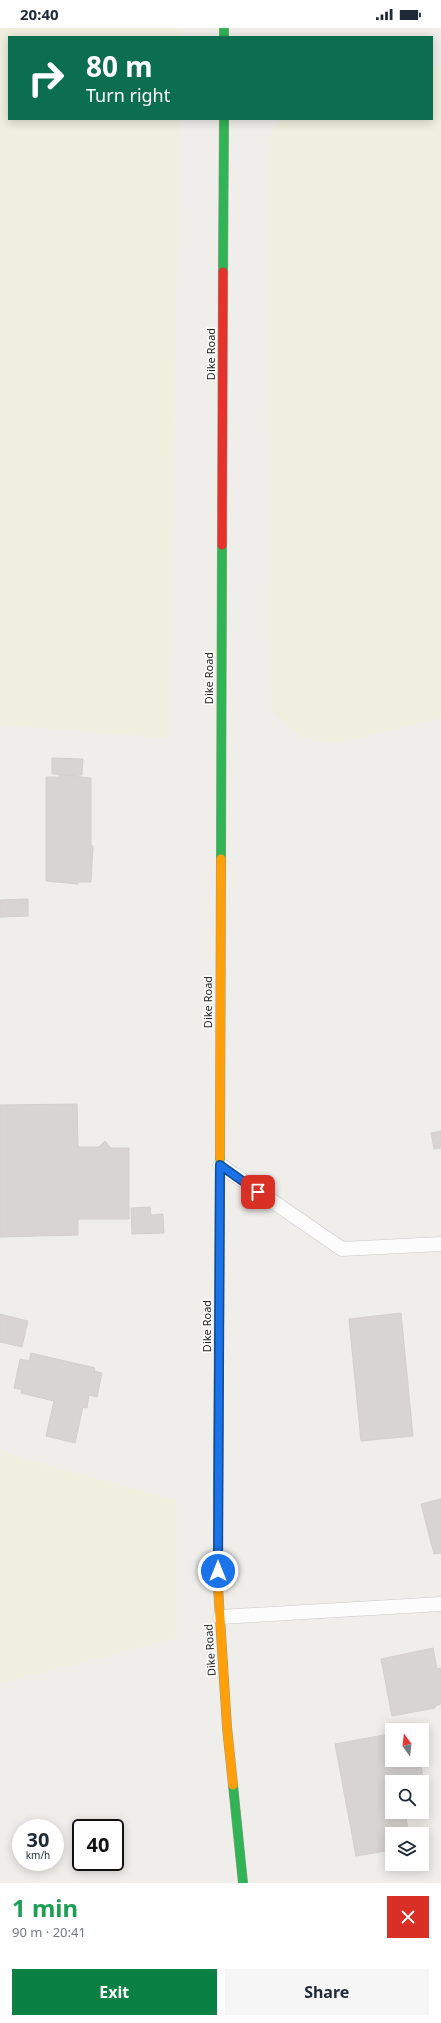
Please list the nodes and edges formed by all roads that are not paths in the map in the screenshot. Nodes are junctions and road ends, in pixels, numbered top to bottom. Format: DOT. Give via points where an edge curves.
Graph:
graph roads {
  1 [pos="224,120"];
  2 [pos="220,1165"];
  3 [pos="441,1244"];
  4 [pos="441,1604"];
  5 [pos="220,1618"];
  6 [pos="243,1883"];
  1 -- 2 [label="street, Dike Road"];
  2 -- 3 [label="lane" via="342,1249"];
  2 -- 5 [label="street, Dike Road"];
  4 -- 5 [label="lane"];
  5 -- 6 [label="street, Dike Road" via="227,1727"];
}
